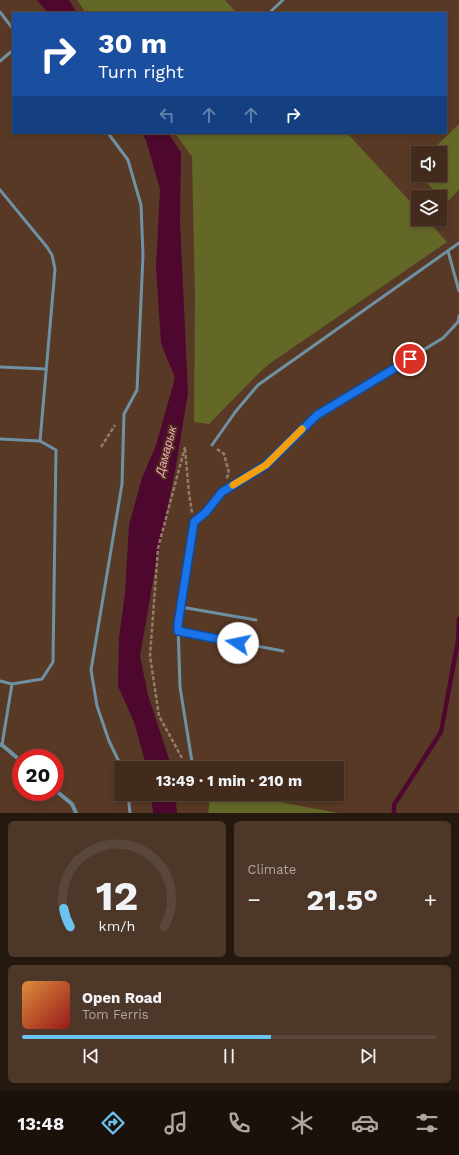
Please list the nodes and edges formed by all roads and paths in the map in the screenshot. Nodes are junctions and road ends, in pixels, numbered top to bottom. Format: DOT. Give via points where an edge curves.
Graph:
graph roads {
  1 [pos="283,0"];
  2 [pos="0,12"];
  3 [pos="270,12"];
  4 [pos="12,28"];
  5 [pos="12,51"];
  6 [pos="0,61"];
  7 [pos="109,134"];
  8 [pos="0,190"];
  9 [pos="459,243"];
  10 [pos="448,251"];
  11 [pos="459,291"];
  12 [pos="459,316"];
  13 [pos="0,367"];
  14 [pos="46,369"];
  15 [pos="124,414"];
  16 [pos="0,439"];
  17 [pos="40,441"];
  18 [pos="212,445"];
  19 [pos="101,447"];
  20 [pos="222,492"];
  21 [pos="194,522"];
  22 [pos="181,607"];
  23 [pos="256,620"];
  24 [pos="178,631"];
  25 [pos="283,651"];
  26 [pos="0,681"];
  27 [pos="12,684"];
  28 [pos="1,745"];
  29 [pos="12,754"];
  30 [pos="119,761"];
  31 [pos="183,761"];
  32 [pos="192,761"];
  33 [pos="64,797"];
  34 [pos="129,801"];
  35 [pos="76,813"];
  36 [pos="130,813"];
  1 -- 3 [label="lane"];
  2 -- 4 [label="lane"];
  5 -- 6 [label="lane"];
  7 -- 15 [label="lane" via="128,160 141,205 143,255 137,390"];
  8 -- 14 [label="lane" via="52,255 55,269"];
  9 -- 10 [label="lane"];
  10 -- 11 [label="lane"];
  10 -- 18 [label="lane" via="258,385"];
  12 -- 20 [label="lane" via="458,322 443,338 317,415 266,465"];
  13 -- 14 [label="lane"];
  14 -- 17 [label="lane"];
  15 -- 19 [label="path"];
  15 -- 30 [label="lane" via="122,484 91,670 97,706"];
  16 -- 17 [label="lane"];
  17 -- 27 [label="lane" via="56,450 53,662 42,679"];
  18 -- 20 [label="path" via="224,454 229,473"];
  20 -- 21 [label="lane"];
  21 -- 22 [label="lane"];
  21 -- 31 [label="path" via="185,447 158,548 150,656 159,716"];
  22 -- 23 [label="lane"];
  22 -- 24 [label="lane"];
  24 -- 25 [label="lane"];
  24 -- 32 [label="lane" via="180,687"];
  26 -- 27 [label="lane"];
  27 -- 28 [label="lane"];
  28 -- 29 [label="street"];
  33 -- 35 [label="street" via="72,804"];
  34 -- 36 [label="lane"];
}
